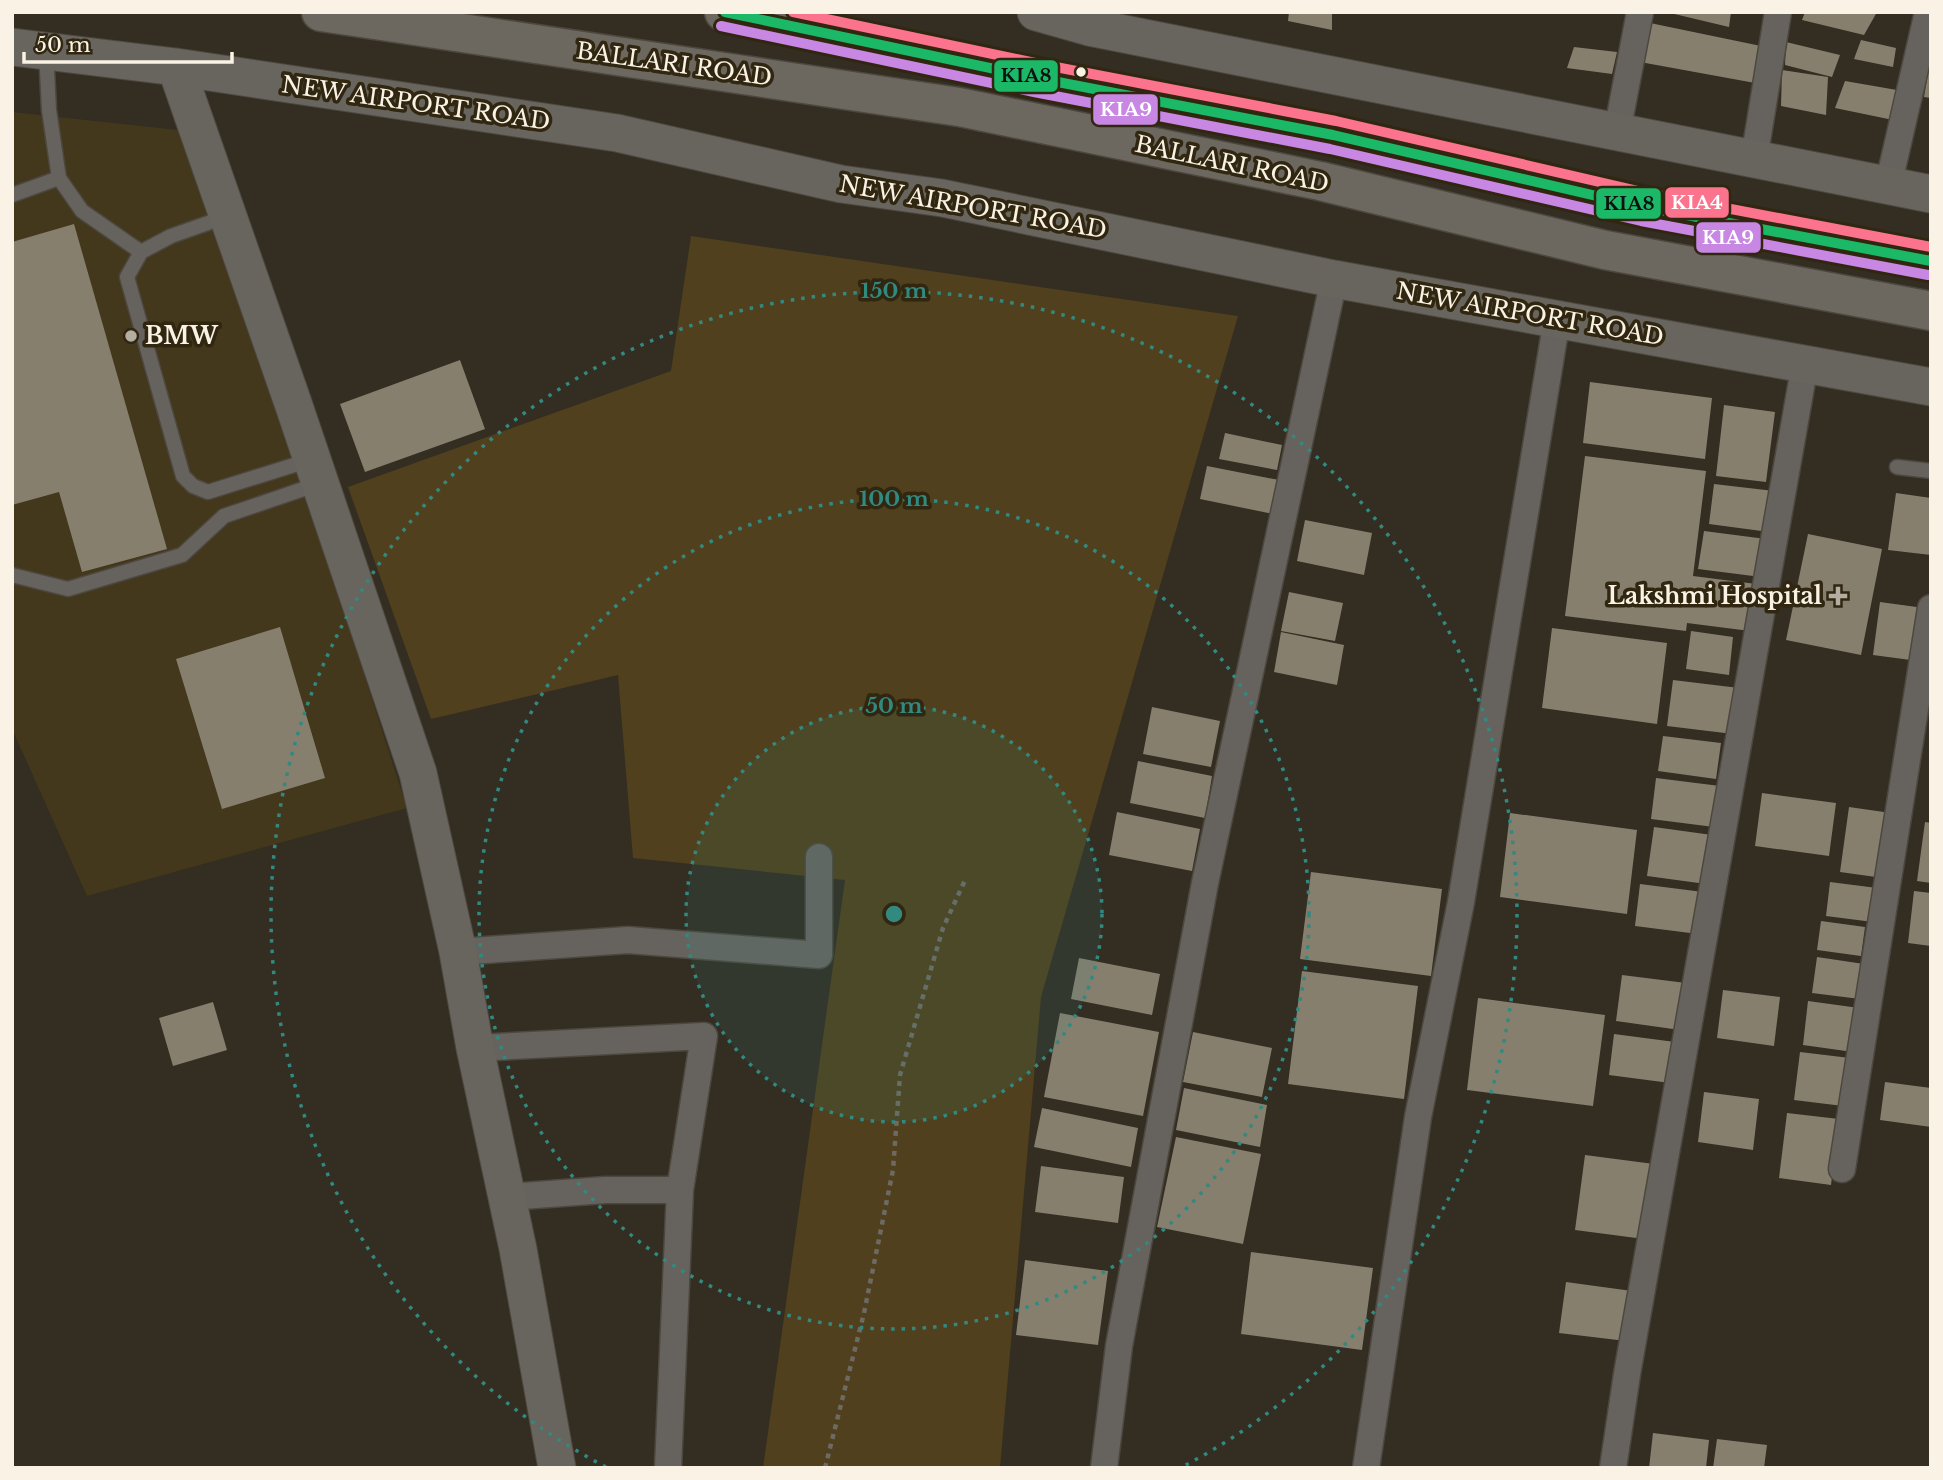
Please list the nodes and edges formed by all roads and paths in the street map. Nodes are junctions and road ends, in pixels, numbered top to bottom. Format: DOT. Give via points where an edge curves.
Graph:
graph roads {
  1 [pos="321,12"];
  2 [pos="724,12"];
  3 [pos="1036,12"];
  4 [pos="1640,12"];
  5 [pos="1777,12"];
  6 [pos="1928,12"];
  7 [pos="29,49"];
  8 [pos="176,68"];
  9 [pos="1617,132"];
  10 [pos="1754,159"];
  11 [pos="59,178"];
  12 [pos="1888,186"];
  13 [pos="1931,194"];
  14 [pos="12,195"];
  15 [pos="228,216"];
  16 [pos="141,252"];
  17 [pos="1931,261"];
  18 [pos="1334,279"];
  19 [pos="1931,312"];
  20 [pos="1557,319"];
  21 [pos="1805,364"];
  22 [pos="1931,387"];
  23 [pos="1897,467"];
  24 [pos="316,471"];
  25 [pos="1931,471"];
  26 [pos="12,575"];
  27 [pos="1931,608"];
  28 [pos="819,857"];
  29 [pos="966,878"];
  30 [pos="458,952"];
  31 [pos="475,1048"];
  32 [pos="1842,1169"];
  33 [pos="680,1191"];
  34 [pos="507,1197"];
  35 [pos="557,1468"];
  36 [pos="668,1468"];
  37 [pos="825,1468"];
  38 [pos="1104,1468"];
  39 [pos="1366,1468"];
  40 [pos="1613,1468"];
  1 -- 19 [label="highway, BALLARI ROAD" via="959,107 1320,181 1605,250"];
  2 -- 17 [label="highway, BALLARI ROAD" via="1333,135 1644,207"];
  3 -- 9 [label="street" via="1089,27"];
  4 -- 9 [label="street"];
  5 -- 10 [label="street"];
  6 -- 12 [label="street"];
  7 -- 8 [label="street, NEW AIRPORT ROAD"];
  7 -- 11 [label="lane" via="49,110"];
  8 -- 15 [label="street"];
  8 -- 18 [label="street, NEW AIRPORT ROAD" via="617,133 841,184 942,198"];
  9 -- 10 [label="street"];
  10 -- 12 [label="street"];
  11 -- 14 [label="lane"];
  11 -- 16 [label="lane" via="82,211"];
  12 -- 13 [label="street"];
  15 -- 16 [label="lane"];
  15 -- 24 [label="street"];
  16 -- 24 [label="lane" via="127,277 183,475 208,492"];
  18 -- 20 [label="street, NEW AIRPORT ROAD"];
  18 -- 38 [label="street" via="1205,883 1119,1346"];
  20 -- 21 [label="street, NEW AIRPORT ROAD"];
  20 -- 39 [label="street" via="1461,902 1418,1117"];
  21 -- 22 [label="street, NEW AIRPORT ROAD"];
  21 -- 40 [label="street"];
  23 -- 25 [label="lane"];
  24 -- 26 [label="lane" via="224,516 182,555 68,589"];
  24 -- 30 [label="street" via="418,773"];
  27 -- 32 [label="street"];
  28 -- 30 [label="street" via="819,955 628,940"];
  29 -- 37 [label="path" via="943,928 900,1075 893,1170 864,1313"];
  30 -- 31 [label="street"];
  31 -- 33 [label="street" via="704,1036"];
  31 -- 34 [label="street"];
  33 -- 34 [label="street" via="605,1189"];
  33 -- 36 [label="street"];
  34 -- 35 [label="street"];
}
